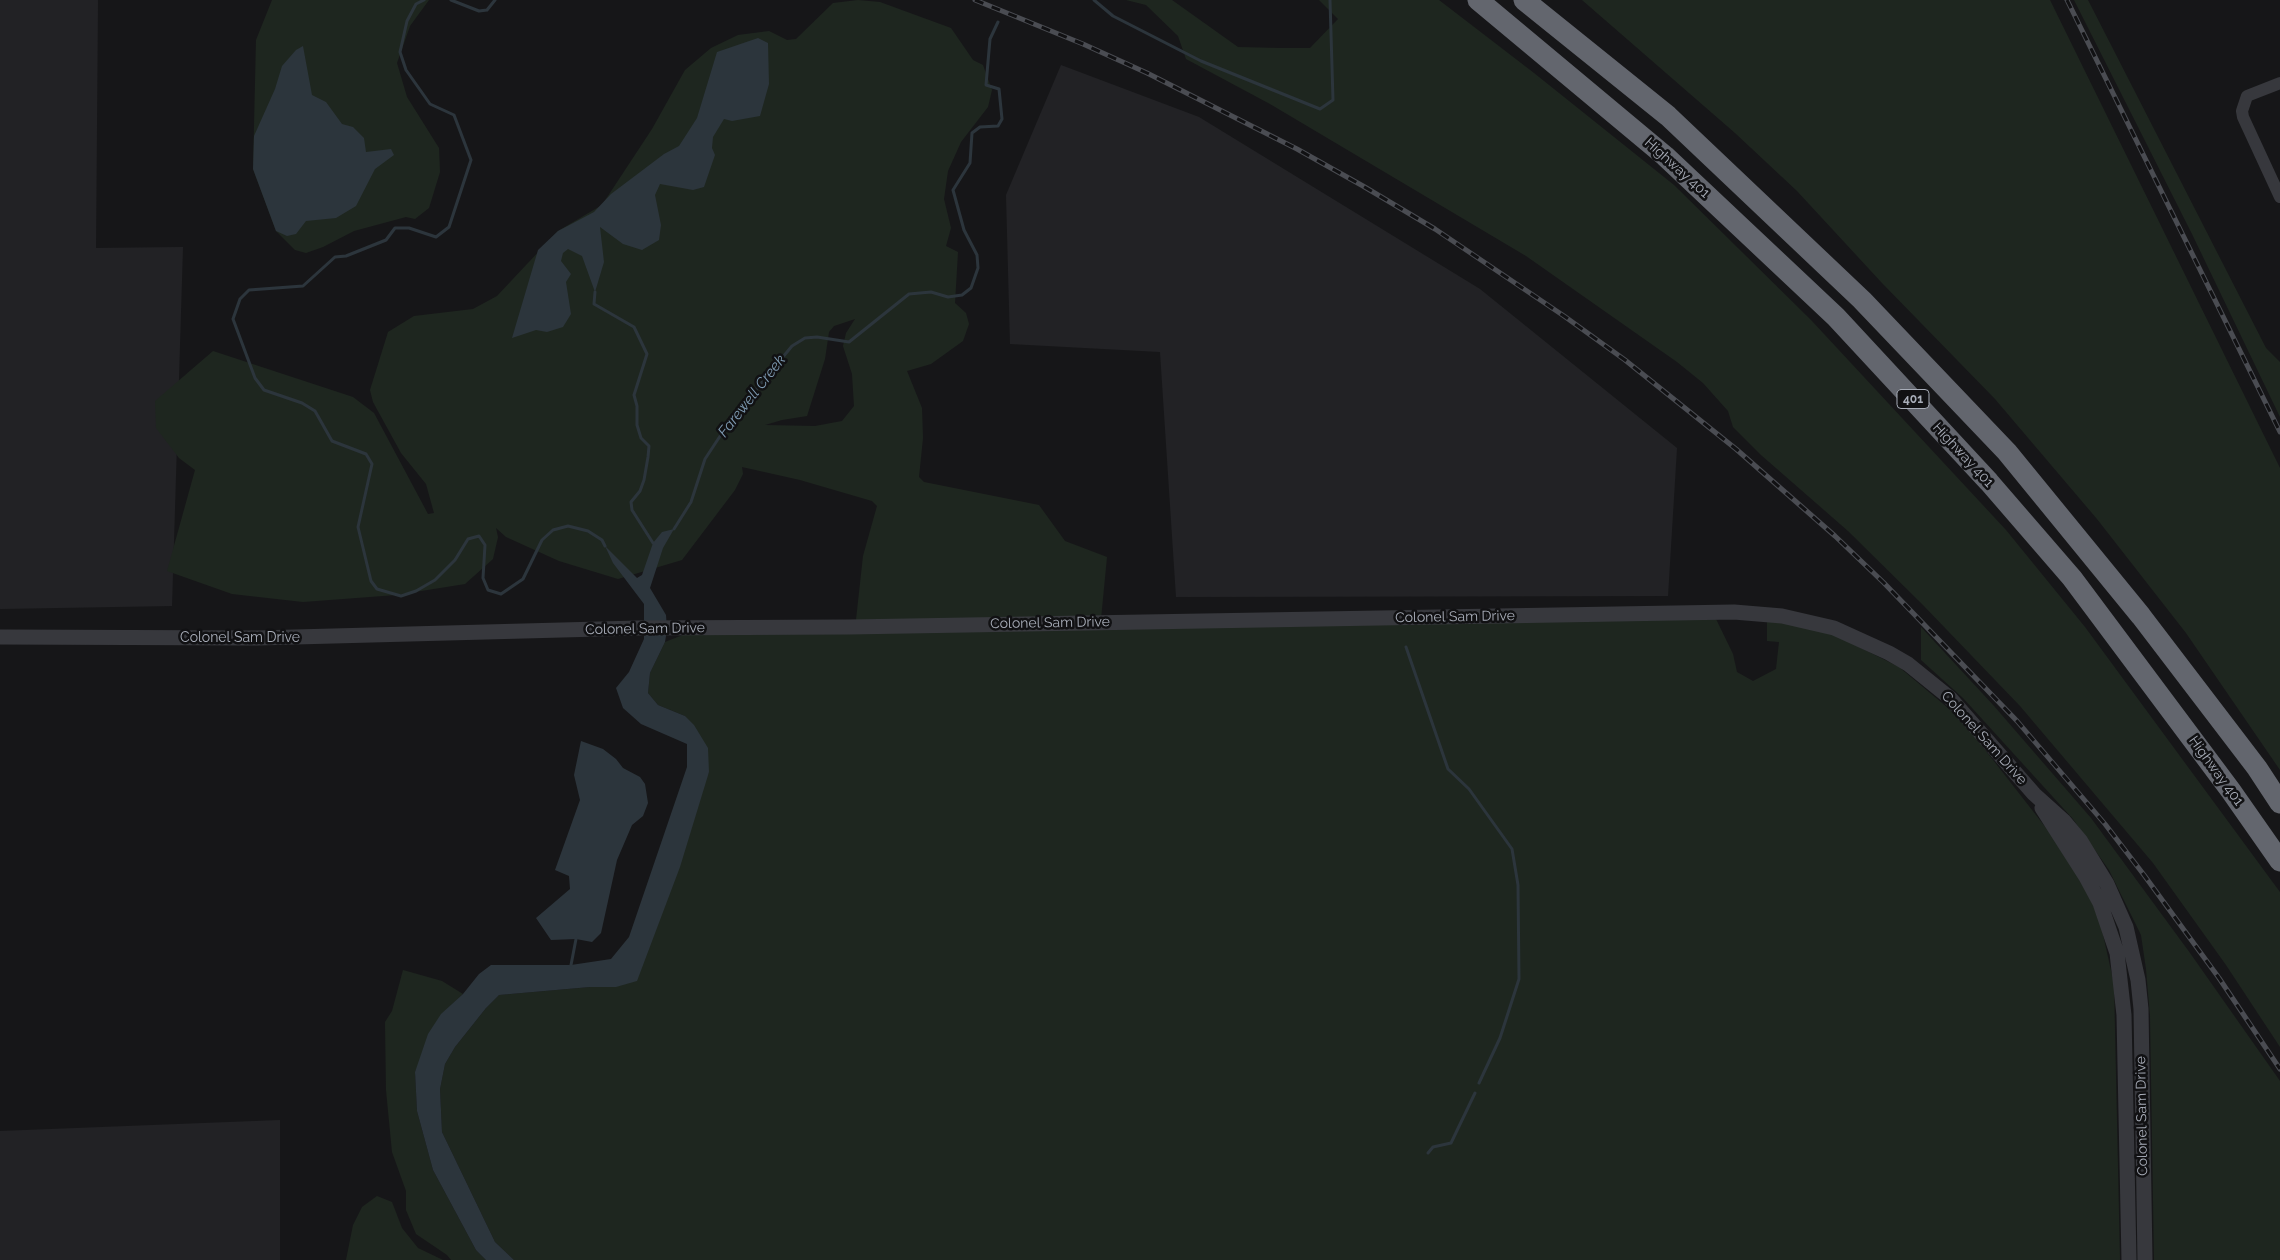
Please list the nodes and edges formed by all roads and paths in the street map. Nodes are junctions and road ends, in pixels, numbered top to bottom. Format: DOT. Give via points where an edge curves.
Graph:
graph roads {
  1 [pos="1478,0"];
  2 [pos="1524,0"];
  3 [pos="2280,83"];
  4 [pos="2280,197"];
  5 [pos="0,637"];
  6 [pos="2034,794"];
  7 [pos="2280,803"];
  8 [pos="2280,861"];
  9 [pos="2129,1260"];
  10 [pos="2145,1260"];
  1 -- 8 [label="highway, Highway 401 / 401" via="1665,156 1836,317 1989,482 2072,578"];
  2 -- 7 [label="highway, 401" via="1675,122 1862,300 2007,452 2141,616"];
  3 -- 4 [label="street" via="2247,96 2242,111"];
  5 -- 6 [label="street, Colonel Sam Drive" via="257,638 638,628 1734,612 1782,616 1834,628 1865,640 1908,664 1950,698"];
  6 -- 9 [label="street, Colonel Sam Drive" via="2086,876 2103,911 2117,953 2124,1015"];
  6 -- 10 [label="street, Colonel Sam Drive" via="2064,821 2093,861 2126,927 2133,954 2141,1009"];
}
